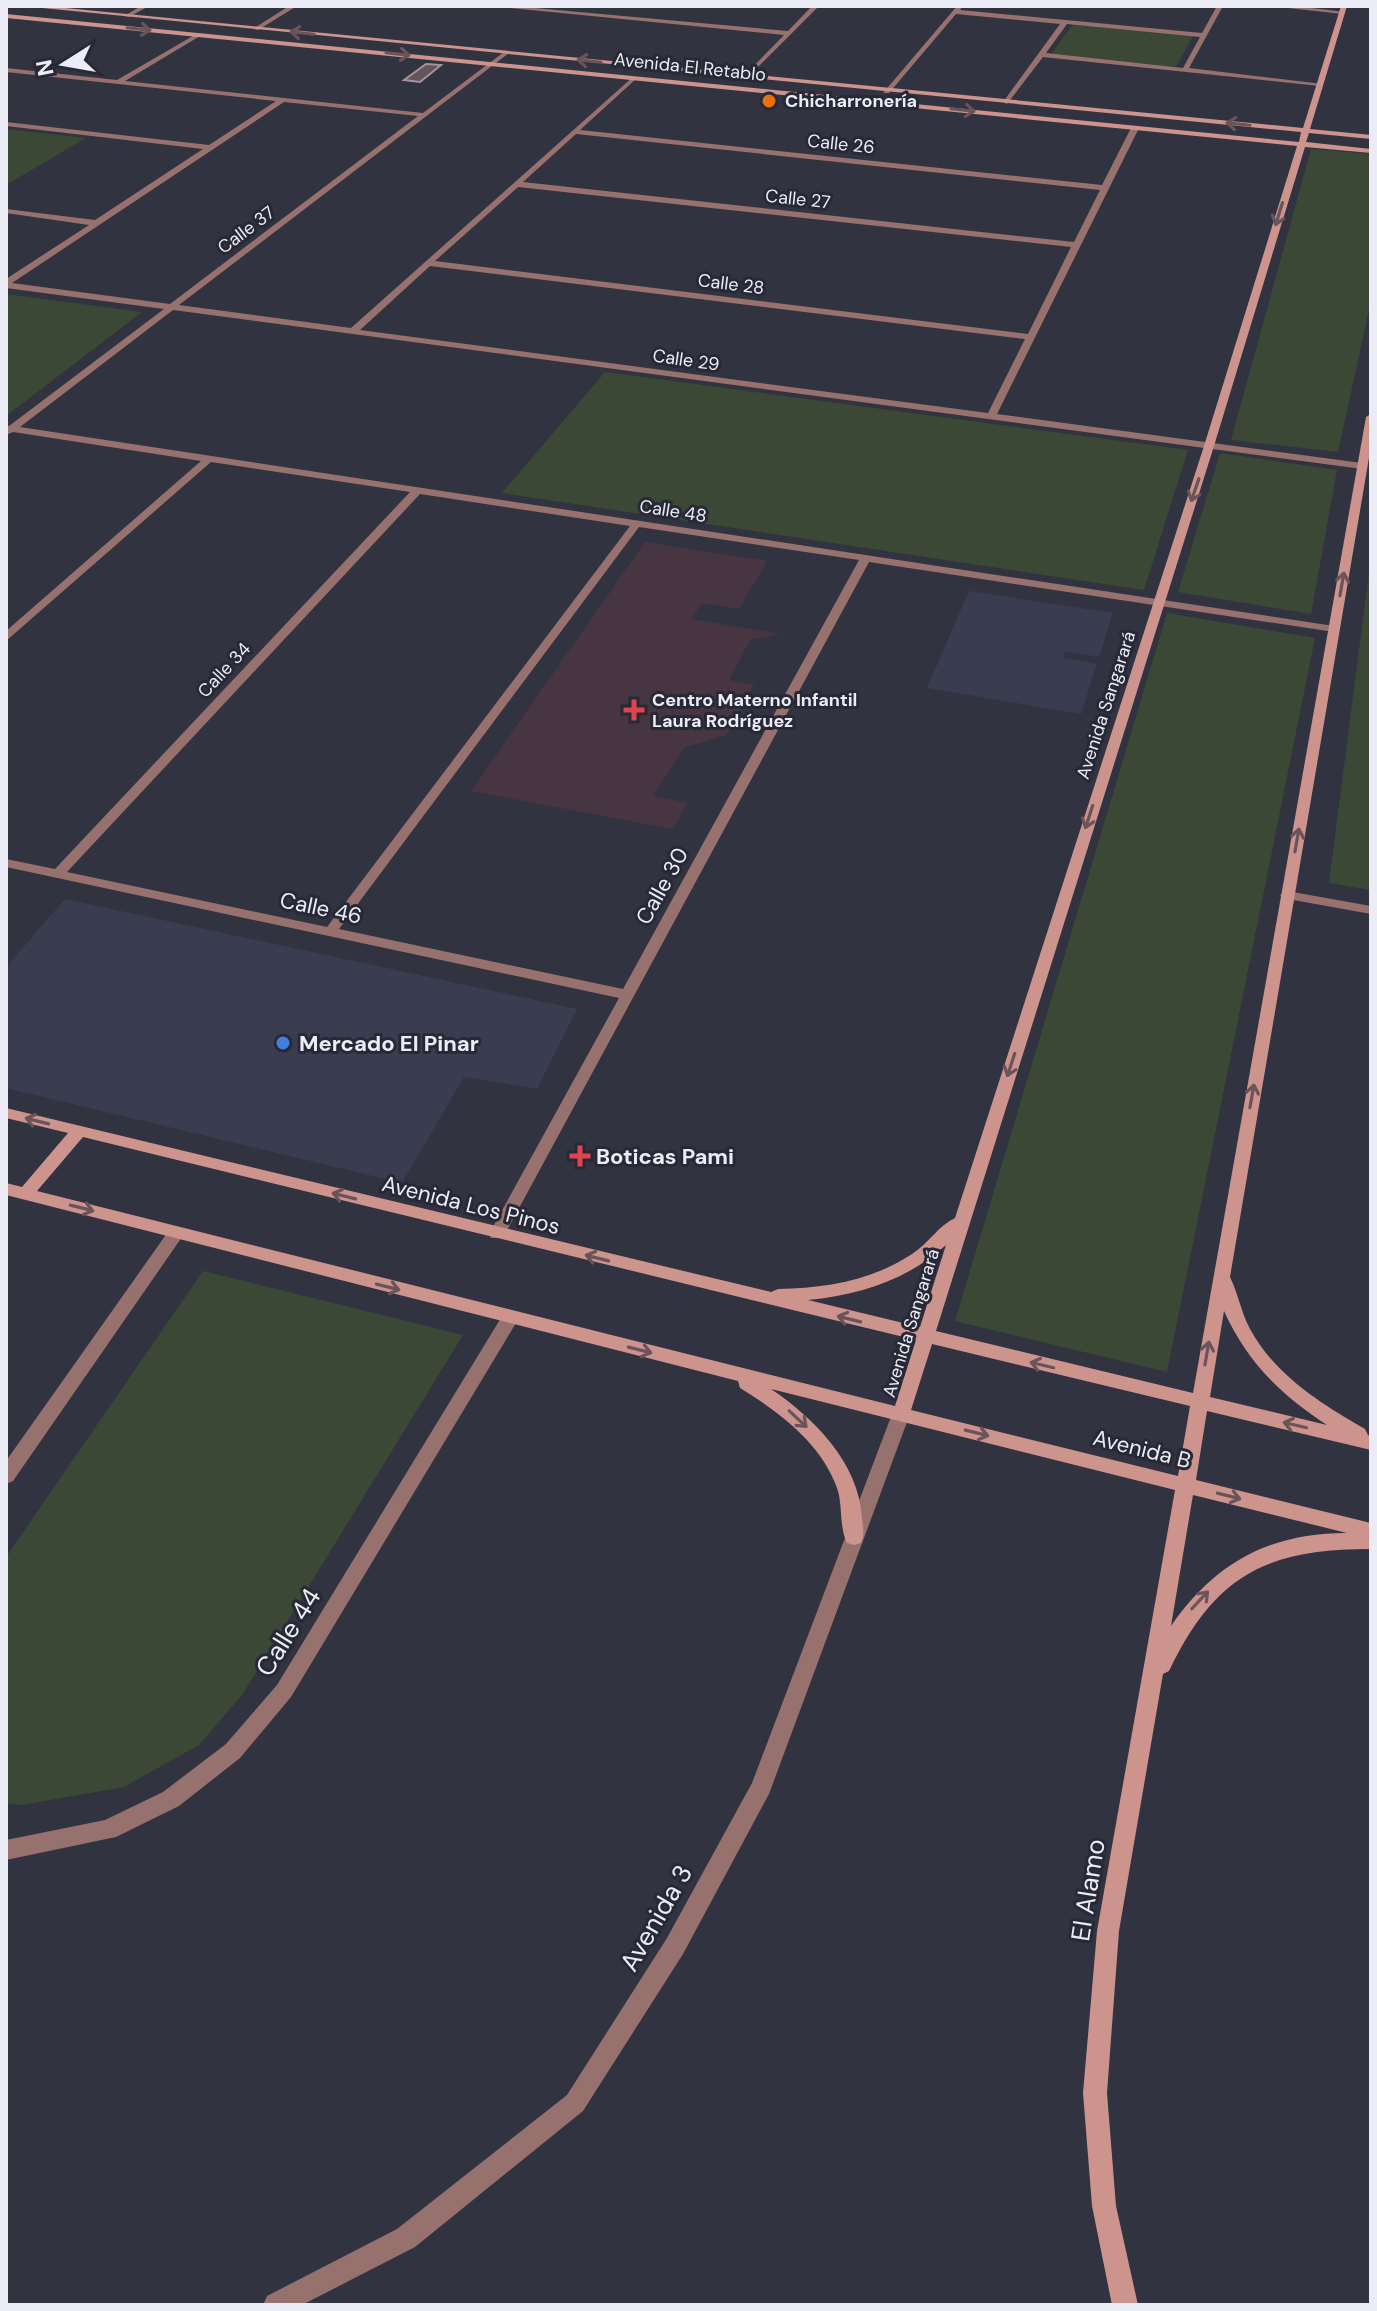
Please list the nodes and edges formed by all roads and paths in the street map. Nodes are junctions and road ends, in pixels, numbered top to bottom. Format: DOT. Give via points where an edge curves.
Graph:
graph roads {
  1 [pos="25,6"];
  2 [pos="146,6"];
  3 [pos="294,6"];
  4 [pos="492,6"];
  5 [pos="816,6"];
  6 [pos="1220,6"];
  7 [pos="1272,6"];
  8 [pos="957,9"];
  9 [pos="1343,9"];
  10 [pos="639,12"];
  11 [pos="6,16"];
  12 [pos="127,16"];
  13 [pos="631,18"];
  14 [pos="1065,22"];
  15 [pos="256,29"];
  16 [pos="789,33"];
  17 [pos="198,35"];
  18 [pos="1204,35"];
  19 [pos="506,53"];
  20 [pos="1041,55"];
  21 [pos="492,64"];
  22 [pos="6,70"];
  23 [pos="1185,70"];
  24 [pos="747,76"];
  25 [pos="634,78"];
  26 [pos="118,82"];
  27 [pos="1319,84"];
  28 [pos="886,91"];
  29 [pos="284,99"];
  30 [pos="1007,102"];
  31 [pos="425,115"];
  32 [pos="6,124"];
  33 [pos="1135,128"];
  34 [pos="1304,131"];
  35 [pos="574,132"];
  36 [pos="1232,137"];
  37 [pos="1371,137"];
  38 [pos="1300,144"];
  39 [pos="211,148"];
  40 [pos="1371,151"];
  41 [pos="1286,159"];
  42 [pos="517,184"];
  43 [pos="1105,188"];
  44 [pos="6,211"];
  45 [pos="96,223"];
  46 [pos="1076,245"];
  47 [pos="428,263"];
  48 [pos="6,284"];
  49 [pos="172,307"];
  50 [pos="352,332"];
  51 [pos="1030,337"];
  52 [pos="991,417"];
  53 [pos="1371,417"];
  54 [pos="8,430"];
  55 [pos="1209,446"];
  56 [pos="209,459"];
  57 [pos="1362,466"];
  58 [pos="417,491"];
  59 [pos="637,523"];
  60 [pos="866,558"];
  61 [pos="1157,603"];
  62 [pos="1334,629"];
  63 [pos="6,637"];
  64 [pos="6,863"];
  65 [pos="58,874"];
  66 [pos="1287,895"];
  67 [pos="1371,910"];
  68 [pos="330,932"];
  69 [pos="628,995"];
  70 [pos="6,1113"];
  71 [pos="79,1131"];
  72 [pos="6,1189"];
  73 [pos="25,1194"];
  74 [pos="968,1200"];
  75 [pos="176,1233"];
  76 [pos="497,1234"];
  77 [pos="1224,1253"];
  78 [pos="734,1291"];
  79 [pos="510,1318"];
  80 [pos="925,1337"];
  81 [pos="707,1367"];
  82 [pos="1199,1402"];
  83 [pos="901,1414"];
  84 [pos="1371,1441"];
  85 [pos="6,1476"];
  86 [pos="1184,1485"];
  87 [pos="1371,1531"];
  88 [pos="854,1537"];
  89 [pos="1371,1541"];
  90 [pos="1151,1692"];
  91 [pos="6,1850"];
  92 [pos="276,2305"];
  93 [pos="1125,2305"];
  1 -- 12 [label="street, Avenida El Retablo"];
  2 -- 12 [label="street"];
  3 -- 15 [label="street"];
  4 -- 13 [label="street"];
  5 -- 16 [label="street"];
  6 -- 18 [label="street"];
  7 -- 9 [label="street"];
  8 -- 14 [label="street"];
  8 -- 28 [label="street"];
  9 -- 27 [label="street, Avenida Sangarará"];
  10 -- 13 [label="street"];
  11 -- 17 [label="street, Avenida El Retablo, one-way"];
  12 -- 15 [label="street, Avenida El Retablo"];
  13 -- 16 [label="street"];
  14 -- 18 [label="street"];
  14 -- 20 [label="street"];
  19 -- 15 [label="street, Avenida El Retablo, one-way"];
  16 -- 24 [label="street"];
  17 -- 21 [label="street, Avenida El Retablo, one-way"];
  17 -- 26 [label="street"];
  18 -- 23 [label="street"];
  19 -- 21 [label="street, Calle 37"];
  24 -- 19 [label="street, Avenida El Retablo, one-way"];
  20 -- 23 [label="street"];
  20 -- 30 [label="street"];
  21 -- 25 [label="street, Avenida El Retablo"];
  21 -- 31 [label="street, Calle 37"];
  22 -- 26 [label="street"];
  23 -- 27 [label="street"];
  24 -- 28 [label="street, Avenida El Retablo"];
  25 -- 33 [label="street, Avenida El Retablo, one-way"];
  25 -- 35 [label="street"];
  26 -- 29 [label="street"];
  27 -- 34 [label="street, Avenida Sangarará"];
  28 -- 30 [label="street, Avenida El Retablo"];
  29 -- 31 [label="street"];
  29 -- 39 [label="street"];
  34 -- 30 [label="street, Avenida El Retablo, one-way"];
  31 -- 49 [label="street, Calle 37"];
  32 -- 39 [label="street"];
  33 -- 36 [label="street, Avenida El Retablo"];
  33 -- 43 [label="street"];
  34 -- 37 [label="street, Avenida El Retablo"];
  34 -- 38 [label="street, Avenida Sangarará"];
  35 -- 42 [label="street"];
  35 -- 43 [label="street, Calle 26"];
  36 -- 38 [label="street, Avenida El Retablo"];
  36 -- 41 [label="street"];
  38 -- 40 [label="street, Avenida El Retablo"];
  38 -- 41 [label="street, Avenida Sangarará"];
  39 -- 45 [label="street"];
  41 -- 55 [label="street, Avenida Sangarará, one-way"];
  42 -- 46 [label="street, Calle 27"];
  42 -- 47 [label="street"];
  43 -- 46 [label="street"];
  44 -- 45 [label="street"];
  45 -- 48 [label="street"];
  46 -- 51 [label="street"];
  47 -- 50 [label="street"];
  47 -- 51 [label="street, Calle 28"];
  48 -- 49 [label="street, Calle 29"];
  49 -- 50 [label="street, Calle 29"];
  49 -- 54 [label="street, Calle 37"];
  50 -- 52 [label="street, Calle 29"];
  51 -- 52 [label="street"];
  52 -- 55 [label="street, Calle 29"];
  53 -- 57 [label="street"];
  54 -- 56 [label="street, Calle 48"];
  55 -- 57 [label="street, Calle 29"];
  55 -- 61 [label="street, Avenida Sangarará, one-way"];
  56 -- 58 [label="street, Calle 48"];
  56 -- 63 [label="street"];
  62 -- 57 [label="street, one-way"];
  58 -- 59 [label="street, Calle 48"];
  58 -- 65 [label="street, Calle 34"];
  59 -- 60 [label="street, Calle 48"];
  59 -- 68 [label="street"];
  60 -- 61 [label="street, Calle 48"];
  60 -- 69 [label="street, Calle 30"];
  61 -- 62 [label="street, Calle 48"];
  61 -- 74 [label="street, Avenida Sangarará, one-way"];
  66 -- 62 [label="street, one-way"];
  64 -- 65 [label="street, Calle 46"];
  65 -- 68 [label="street, Calle 46"];
  66 -- 67 [label="street"];
  77 -- 66 [label="street, one-way"];
  68 -- 69 [label="street, Calle 46"];
  69 -- 76 [label="street, Calle 30"];
  71 -- 70 [label="street, Avenida Los Pinos, one-way"];
  71 -- 73 [label="street"];
  76 -- 71 [label="street, Avenida Los Pinos, one-way"];
  72 -- 73 [label="street"];
  73 -- 75 [label="street, one-way"];
  74 -- 78 [label="street" via="942,1241 870,1284 807,1296"];
  74 -- 80 [label="street, Avenida Sangarará"];
  75 -- 79 [label="street, one-way"];
  75 -- 85 [label="street"];
  78 -- 76 [label="street, Avenida Los Pinos, one-way"];
  82 -- 77 [label="street, one-way"];
  77 -- 84 [label="street" via="1229,1305 1255,1355 1302,1400"];
  80 -- 78 [label="street, Avenida Los Pinos, one-way"];
  79 -- 81 [label="street, one-way"];
  79 -- 91 [label="street, Calle 44" via="284,1691 233,1751 171,1799 108,1830"];
  82 -- 80 [label="street, one-way"];
  80 -- 83 [label="street, Avenida Sangarará"];
  81 -- 83 [label="street"];
  81 -- 88 [label="street, one-way" via="772,1397 819,1439 848,1492"];
  84 -- 82 [label="street, one-way"];
  82 -- 86 [label="street"];
  83 -- 86 [label="street, Avenida B, one-way"];
  83 -- 88 [label="street, Avenida 3"];
  86 -- 87 [label="street, Avenida B, one-way"];
  86 -- 90 [label="street, El Alamo"];
  88 -- 92 [label="street, Avenida 3" via="761,1787 675,1946 575,2103 406,2238"];
  90 -- 89 [label="street, one-way" via="1185,1616 1231,1573 1292,1548"];
  90 -- 93 [label="street, El Alamo" via="1108,1931 1095,2093 1104,2206"];
}
